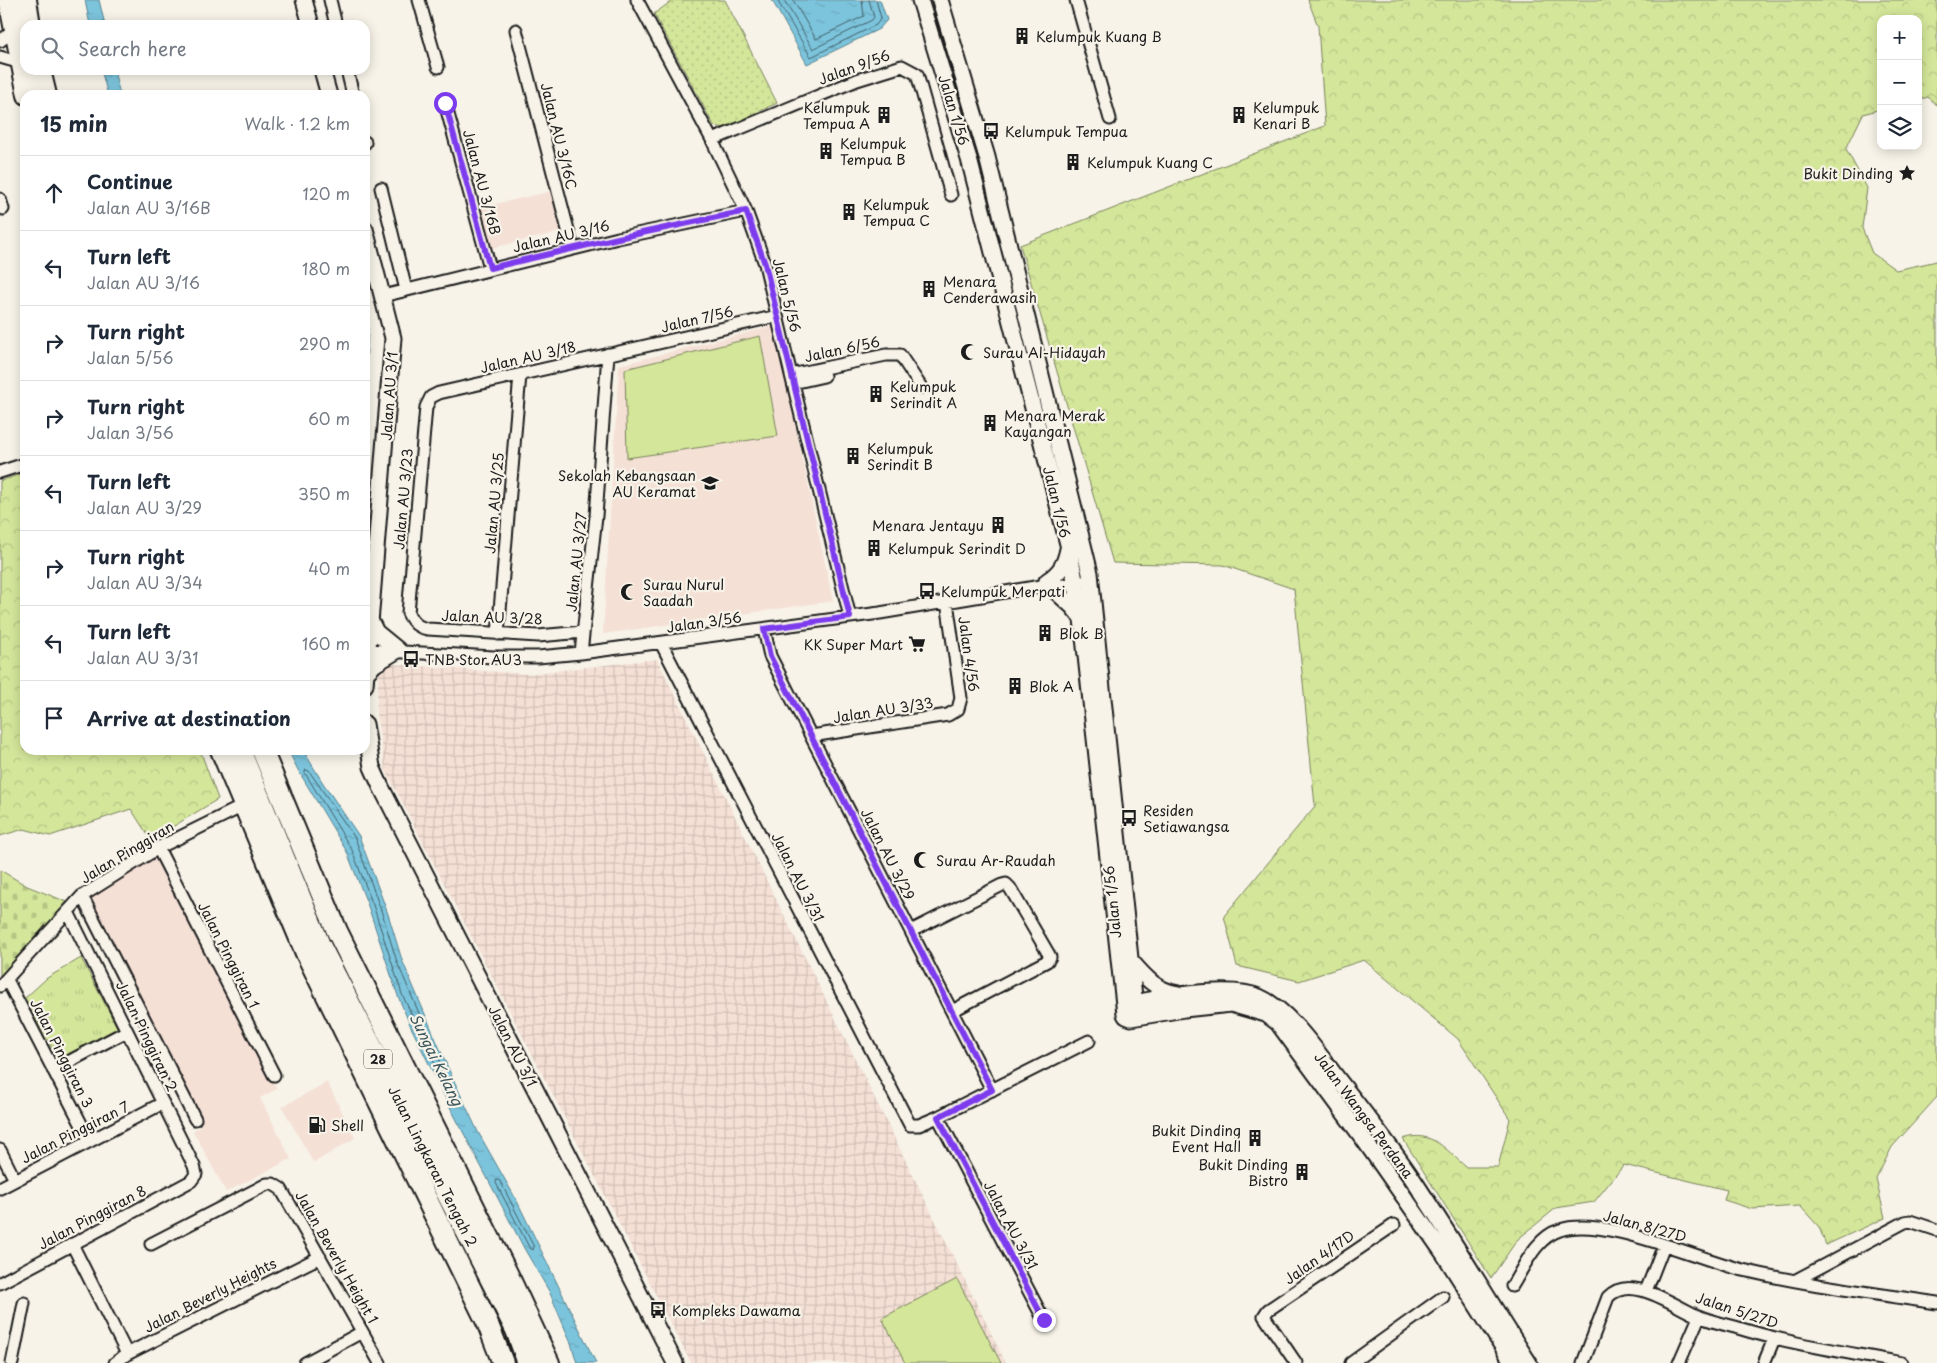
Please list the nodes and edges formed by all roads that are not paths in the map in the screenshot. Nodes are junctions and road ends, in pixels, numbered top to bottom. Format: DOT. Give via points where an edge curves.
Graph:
graph roads {
  1 [pos="9,0"];
  2 [pos="26,0"];
  3 [pos="304,0"];
  4 [pos="330,0"];
  5 [pos="420,0"];
  6 [pos="637,0"];
  7 [pos="920,0"];
  8 [pos="940,0"];
  9 [pos="1076,0"];
  10 [pos="310,20"];
  11 [pos="335,20"];
  12 [pos="516,30"];
  13 [pos="15,32"];
  14 [pos="0,57"];
  15 [pos="20,63"];
  16 [pos="438,67"];
  17 [pos="23,75"];
  18 [pos="41,75"];
  19 [pos="323,75"];
  20 [pos="348,75"];
  21 [pos="27,90"];
  22 [pos="45,90"];
  23 [pos="328,90"];
  24 [pos="353,90"];
  25 [pos="445,103"];
  26 [pos="1110,119"];
  27 [pos="712,140"];
  28 [pos="381,188"];
  29 [pos="951,195"];
  30 [pos="746,211"];
  31 [pos="370,248"];
  32 [pos="572,249"];
  33 [pos="490,268"];
  34 [pos="406,290"];
  35 [pos="383,296"];
  36 [pos="777,316"];
  37 [pos="624,351"];
  38 [pos="608,354"];
  39 [pos="520,375"];
  40 [pos="792,379"];
  41 [pos="922,387"];
  42 [pos="439,394"];
  43 [pos="20,466"];
  44 [pos="0,472"];
  45 [pos="1068,548"];
  46 [pos="1091,577"];
  47 [pos="1074,580"];
  48 [pos="1047,585"];
  49 [pos="947,602"];
  50 [pos="408,613"];
  51 [pos="850,617"];
  52 [pos="370,618"];
  53 [pos="1082,619"];
  54 [pos="764,629"];
  55 [pos="583,632"];
  56 [pos="498,634"];
  57 [pos="661,643"];
  58 [pos="370,650"];
  59 [pos="398,650"];
  60 [pos="581,653"];
  61 [pos="370,672"];
  62 [pos="958,709"];
  63 [pos="811,736"];
  64 [pos="223,755"];
  65 [pos="242,755"];
  66 [pos="264,755"];
  67 [pos="370,755"];
  68 [pos="243,806"];
  69 [pos="158,848"];
  70 [pos="82,896"];
  71 [pos="68,912"];
  72 [pos="911,931"];
  73 [pos="1130,960"];
  74 [pos="3,983"];
  75 [pos="1186,995"];
  76 [pos="1130,1010"];
  77 [pos="952,1011"];
  78 [pos="128,1031"];
  79 [pos="1089,1041"];
  80 [pos="53,1070"];
  81 [pos="274,1075"];
  82 [pos="992,1090"];
  83 [pos="163,1103"];
  84 [pos="938,1117"];
  85 [pos="195,1119"];
  86 [pos="90,1141"];
  87 [pos="0,1150"];
  88 [pos="196,1174"];
  89 [pos="15,1180"];
  90 [pos="0,1188"];
  91 [pos="1394,1225"];
  92 [pos="1937,1230"];
  93 [pos="72,1244"];
  94 [pos="151,1244"];
  95 [pos="1664,1246"];
  96 [pos="320,1257"];
  97 [pos="1796,1280"];
  98 [pos="0,1283"];
  99 [pos="1512,1286"];
  100 [pos="1646,1291"];
  101 [pos="1443,1297"];
  102 [pos="24,1303"];
  103 [pos="1937,1303"];
  104 [pos="1699,1317"];
  105 [pos="1044,1320"];
  106 [pos="362,1332"];
  107 [pos="1774,1339"];
  108 [pos="127,1354"];
  109 [pos="1857,1359"];
  110 [pos="12,1363"];
  111 [pos="115,1363"];
  112 [pos="305,1363"];
  113 [pos="380,1363"];
  114 [pos="503,1363"];
  115 [pos="528,1363"];
  116 [pos="550,1363"];
  117 [pos="675,1363"];
  118 [pos="1296,1363"];
  119 [pos="1351,1363"];
  120 [pos="1513,1363"];
  121 [pos="1529,1363"];
  122 [pos="1582,1363"];
  123 [pos="1679,1363"];
  124 [pos="1764,1363"];
  125 [pos="1902,1363"];
  1 -- 13 [label="highway"];
  2 -- 13 [label="highway"];
  3 -- 10 [label="main road"];
  4 -- 11 [label="street"];
  5 -- 16 [label="street"];
  6 -- 27 [label="street, Jalan 5/56"];
  7 -- 45 [label="main road, Jalan 1/56" via="970,159"];
  8 -- 46 [label="main road, Jalan 1/56" via="987,157"];
  9 -- 26 [label="street"];
  12 -- 32 [label="street, Jalan AU 3/16C"];
  13 -- 15 [label="highway"];
  14 -- 15 [label="street"];
  17 -- 21 [label="highway"];
  18 -- 22 [label="highway"];
  19 -- 23 [label="main road"];
  20 -- 24 [label="street"];
  25 -- 33 [label="street, Jalan AU 3/16B"];
  27 -- 29 [label="street, Jalan 9/56" via="857,80 902,66 917,74"];
  27 -- 30 [label="street, Jalan 5/56"];
  28 -- 34 [label="street"];
  30 -- 32 [label="street, Jalan AU 3/16"];
  30 -- 36 [label="street, Jalan 5/56" via="765,264"];
  31 -- 35 [label="main road, Jalan AU 3/1"];
  32 -- 33 [label="street, Jalan AU 3/16"];
  33 -- 34 [label="street, Jalan AU 3/16"];
  34 -- 35 [label="street, Jalan AU 3/16"];
  35 -- 52 [label="main road, Jalan AU 3/1" via="393,338"];
  36 -- 37 [label="street, Jalan 7/56"];
  36 -- 40 [label="street, Jalan 5/56"];
  37 -- 38 [label="street, Jalan AU 3/18"];
  38 -- 39 [label="street, Jalan AU 3/18"];
  38 -- 55 [label="street, Jalan AU 3/27" via="596,516"];
  39 -- 42 [label="street, Jalan AU 3/18"];
  39 -- 56 [label="street, Jalan AU 3/25"];
  40 -- 41 [label="street, Jalan 6/56" via="888,361 900,355"];
  40 -- 51 [label="street, Jalan 5/56"];
  42 -- 50 [label="street, Jalan AU 3/23" via="432,397 426,407"];
  43 -- 44 [label="street"];
  45 -- 47 [label="main road, Jalan 1/56"];
  45 -- 48 [label="main road" via="1062,569"];
  46 -- 47 [label="street, Jalan 3/56"];
  46 -- 73 [label="main road, Jalan 1/56"];
  47 -- 48 [label="street, Jalan 3/56"];
  47 -- 53 [label="main road, Jalan 1/56"];
  48 -- 49 [label="street, Jalan 3/56"];
  48 -- 53 [label="main road"];
  49 -- 51 [label="street, Jalan 3/56"];
  49 -- 62 [label="street, Jalan 4/56" via="961,698"];
  50 -- 56 [label="street, Jalan AU 3/28" via="418,627"];
  51 -- 54 [label="street, Jalan 3/56"];
  52 -- 59 [label="main road" via="376,632"];
  53 -- 76 [label="main road, Jalan 1/56"];
  54 -- 57 [label="street, Jalan 3/56"];
  54 -- 63 [label="street, Jalan AU 3/29" via="770,656"];
  55 -- 56 [label="street, Jalan AU 3/28" via="538,636"];
  55 -- 60 [label="street, Jalan AU 3/27"];
  57 -- 60 [label="street, Jalan 3/56"];
  57 -- 84 [label="street, Jalan AU 3/31" via="910,1125"];
  58 -- 59 [label="street, Jalan 3/56"];
  59 -- 60 [label="street, Jalan 3/56" via="494,657"];
  59 -- 61 [label="main road" via="375,664"];
  62 -- 63 [label="street, Jalan AU 3/33" via="948,715"];
  63 -- 72 [label="street, Jalan AU 3/29"];
  64 -- 68 [label="highway, Jalan Lingkaran Tengah 2 / 28"];
  65 -- 115 [label="highway, Jalan Lingkaran Tengah 2 / 28" via="320,945 516,1330"];
  66 -- 116 [label="highway" via="337,931"];
  67 -- 117 [label="main road, Jalan AU 3/1" via="381,787"];
  68 -- 69 [label="street, Jalan Pinggiran"];
  68 -- 114 [label="highway, Jalan Lingkaran Tengah 2 / 28" via="306,953 487,1322"];
  69 -- 70 [label="street, Jalan Pinggiran"];
  69 -- 81 [label="street, Jalan Pinggiran 1"];
  70 -- 71 [label="street, Jalan Pinggiran"];
  70 -- 85 [label="street, Jalan Pinggiran 2"];
  71 -- 74 [label="street, Jalan Pinggiran"];
  71 -- 78 [label="street, Jalan Pinggiran 2"];
  72 -- 77 [label="street, Jalan AU 3/29"];
  72 -- 77 [label="street" via="1006,884 1050,957 1047,962"];
  73 -- 75 [label="main road" via="1151,984 1170,993"];
  73 -- 76 [label="main road, Jalan 1/56"];
  74 -- 80 [label="street, Jalan Pinggiran 3"];
  75 -- 76 [label="main road, Jalan Wangsa Perdana"];
  75 -- 121 [label="main road, Jalan Wangsa Perdana" via="1225,990 1244,992 1272,1004 1286,1015 1415,1183"];
  76 -- 120 [label="main road, Jalan Wangsa Perdana" via="1231,1004 1266,1014 1278,1023 1444,1254"];
  77 -- 82 [label="street, Jalan AU 3/29"];
  78 -- 80 [label="street"];
  78 -- 83 [label="street, Jalan Pinggiran 2"];
  79 -- 82 [label="street"];
  80 -- 86 [label="street, Jalan Pinggiran 3"];
  82 -- 84 [label="street"];
  83 -- 86 [label="street, Jalan Pinggiran 7"];
  83 -- 88 [label="street, Jalan Pinggiran 2"];
  84 -- 105 [label="street, Jalan AU 3/31"];
  86 -- 89 [label="street, Jalan Pinggiran 7"];
  87 -- 89 [label="street"];
  88 -- 93 [label="street, Jalan Pinggiran 8" via="191,1181"];
  89 -- 90 [label="street, Jalan Pinggiran 7"];
  91 -- 118 [label="street, Jalan 4/17D" via="1268,1310 1264,1316"];
  92 -- 97 [label="street" via="1905,1222"];
  93 -- 98 [label="street, Jalan Pinggiran 8"];
  93 -- 108 [label="street"];
  94 -- 96 [label="street, Jalan Beverly Height 1" via="273,1184 281,1189"];
  95 -- 97 [label="street, Jalan 8/27D" via="1742,1270"];
  95 -- 99 [label="street, Jalan 8/27D" via="1614,1231 1582,1226 1560,1229 1545,1237"];
  95 -- 100 [label="street"];
  96 -- 106 [label="street, Jalan Beverly Height 1"];
  96 -- 108 [label="street, Jalan Beverly Heights"];
  97 -- 103 [label="street, Jalan 8/27D"];
  100 -- 104 [label="street, Jalan 5/27D"];
  100 -- 122 [label="street, Jalan 5/27D" via="1615,1291 1608,1297"];
  101 -- 119 [label="street"];
  102 -- 110 [label="street"];
  104 -- 107 [label="street, Jalan 5/27D"];
  104 -- 123 [label="street"];
  106 -- 112 [label="street"];
  106 -- 113 [label="street, Jalan Beverly Height 1"];
  107 -- 109 [label="street, Jalan 5/27D"];
  107 -- 124 [label="street"];
  108 -- 111 [label="street, Jalan Beverly Heights"];
  109 -- 125 [label="street, Jalan 5/27D"];
}
